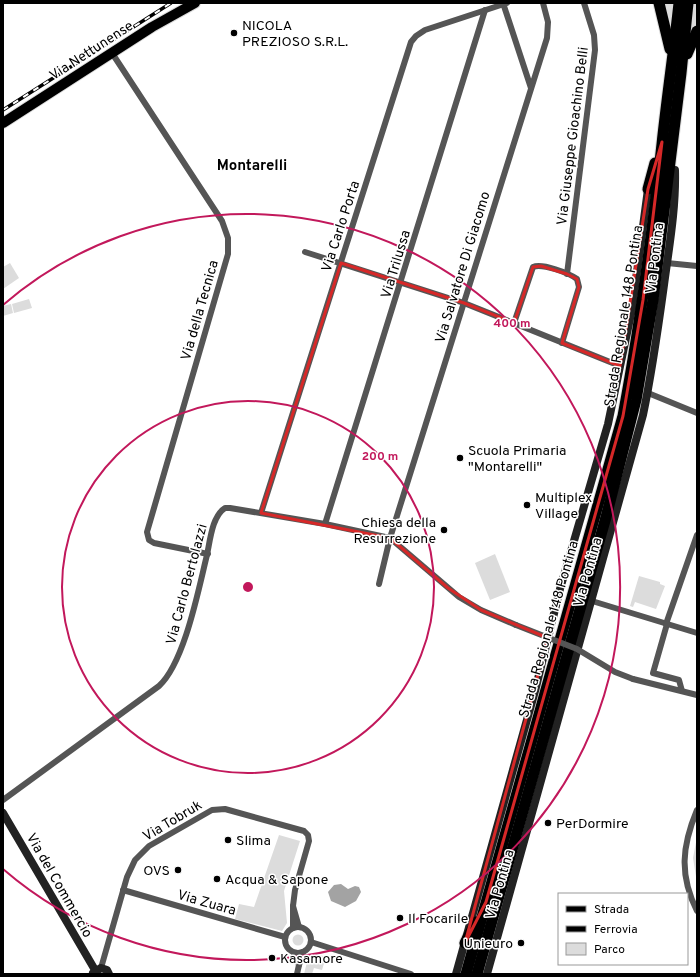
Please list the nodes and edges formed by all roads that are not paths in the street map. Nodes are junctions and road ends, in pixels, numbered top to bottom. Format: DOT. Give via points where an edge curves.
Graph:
graph roads {
  1 [pos="195,3"];
  2 [pos="504,3"];
  3 [pos="543,3"];
  4 [pos="584,3"];
  5 [pos="659,3"];
  6 [pos="679,3"];
  7 [pos="688,3"];
  8 [pos="485,10"];
  9 [pos="697,31"];
  10 [pos="112,53"];
  11 [pos="677,71"];
  12 [pos="531,88"];
  13 [pos="3,123"];
  14 [pos="667,141"];
  15 [pos="675,170"];
  16 [pos="648,188"];
  17 [pos="305,252"];
  18 [pos="341,263"];
  19 [pos="667,263"];
  20 [pos="697,266"];
  21 [pos="567,274"];
  22 [pos="401,283"];
  23 [pos="464,303"];
  24 [pos="514,324"];
  25 [pos="562,343"];
  26 [pos="620,366"];
  27 [pos="648,393"];
  28 [pos="697,413"];
  29 [pos="261,513"];
  30 [pos="325,524"];
  31 [pos="697,535"];
  32 [pos="390,538"];
  33 [pos="208,554"];
  34 [pos="379,584"];
  35 [pos="592,601"];
  36 [pos="666,624"];
  37 [pos="697,633"];
  38 [pos="682,691"];
  39 [pos="697,695"];
  40 [pos="3,800"];
  41 [pos="697,810"];
  42 [pos="3,813"];
  43 [pos="123,890"];
  44 [pos="486,902"];
  45 [pos="695,902"];
  46 [pos="697,911"];
  47 [pos="296,927"];
  48 [pos="285,937"];
  49 [pos="311,942"];
  50 [pos="465,943"];
  51 [pos="303,952"];
  52 [pos="294,953"];
  53 [pos="299,965"];
  54 [pos="96,971"];
  55 [pos="110,974"];
  56 [pos="297,974"];
  57 [pos="411,974"];
  58 [pos="458,974"];
  59 [pos="477,974"];
  60 [pos="487,974"];
  1 -- 10 [label="main road, Via Nettunense" via="176,12"];
  2 -- 8 [label="street, Via Carlo Porta"];
  2 -- 12 [label="street"];
  3 -- 12 [label="street, Via Salvatore Di Giacomo" via="548,22 547,35"];
  4 -- 21 [label="street, Via Giuseppe Gioachino Belli" via="594,35 595,50"];
  5 -- 11 [label="highway"];
  6 -- 11 [label="highway, Strada Regionale 148 Pontina"];
  7 -- 11 [label="highway, Strada Regionale 148 Pontina"];
  8 -- 18 [label="street, Via Carlo Porta" via="423,31 411,42"];
  8 -- 22 [label="street, Via Trilussa"];
  9 -- 11 [label="highway"];
  10 -- 13 [label="main road, Via Nettunense"];
  10 -- 33 [label="street, Via della Tecnica" via="222,222 228,238 228,254 147,532 149,540 154,543"];
  11 -- 14 [label="highway, Strada Regionale 148 Pontina"];
  12 -- 23 [label="street, Via Salvatore Di Giacomo"];
  14 -- 15 [label="highway"];
  14 -- 16 [label="highway"];
  14 -- 44 [label="highway, Strada Regionale 148 Pontina" via="623,416"];
  14 -- 59 [label="highway, Strada Regionale 148 Pontina" via="649,323 628,436"];
  15 -- 19 [label="street, Via Pontina"];
  16 -- 26 [label="street, Via Pontina" via="632,309"];
  17 -- 18 [label="street"];
  18 -- 22 [label="street"];
  18 -- 29 [label="street, Via Carlo Porta"];
  19 -- 20 [label="street"];
  19 -- 27 [label="street, Via Pontina"];
  21 -- 24 [label="street" via="534,266 530,271"];
  21 -- 25 [label="street" via="578,281 579,288"];
  22 -- 23 [label="street"];
  22 -- 30 [label="street, Via Trilussa"];
  23 -- 24 [label="street"];
  23 -- 32 [label="street, Via Salvatore Di Giacomo"];
  24 -- 25 [label="street"];
  25 -- 26 [label="street"];
  26 -- 50 [label="street, Via Pontina" via="608,424 560,589 535,691"];
  27 -- 28 [label="street"];
  27 -- 35 [label="street, Via Pontina"];
  29 -- 30 [label="street, Via Carlo Bertolazzi"];
  29 -- 33 [label="street, Via Carlo Bertolazzi" via="223,509 216,519"];
  30 -- 32 [label="street, Via Carlo Bertolazzi"];
  31 -- 36 [label="street"];
  32 -- 34 [label="street, Via Salvatore Di Giacomo"];
  32 -- 38 [label="street, bridge" via="460,597 481,610 577,649 615,672"];
  33 -- 40 [label="street, Via Carlo Bertolazzi" via="197,600 175,666 167,678"];
  35 -- 36 [label="street"];
  35 -- 60 [label="street, Via Pontina"];
  36 -- 37 [label="street"];
  36 -- 38 [label="street" via="653,673 679,680"];
  38 -- 39 [label="street"];
  41 -- 45 [label="street" via="688,832 684,859 686,882"];
  42 -- 54 [label="street, Via del Commercio"];
  43 -- 47 [label="street, Via Tobruk" via="132,865 145,849 212,810 221,808 308,834 309,841 295,890 293,906"];
  43 -- 48 [label="street, Via Zuara"];
  43 -- 54 [label="street, Via Tobruk"];
  44 -- 50 [label="highway"];
  44 -- 58 [label="highway, Strada Regionale 148 Pontina"];
  45 -- 46 [label="street"];
  47 -- 48 [label="street"];
  47 -- 49 [label="street" via="307,930"];
  48 -- 52 [label="street" via="286,945"];
  49 -- 51 [label="street"];
  49 -- 57 [label="street"];
  50 -- 58 [label="street, Via Pontina"];
  51 -- 52 [label="street"];
  51 -- 53 [label="street"];
  52 -- 53 [label="street"];
  53 -- 56 [label="street"];
  54 -- 55 [label="street" via="107,970"];
}
